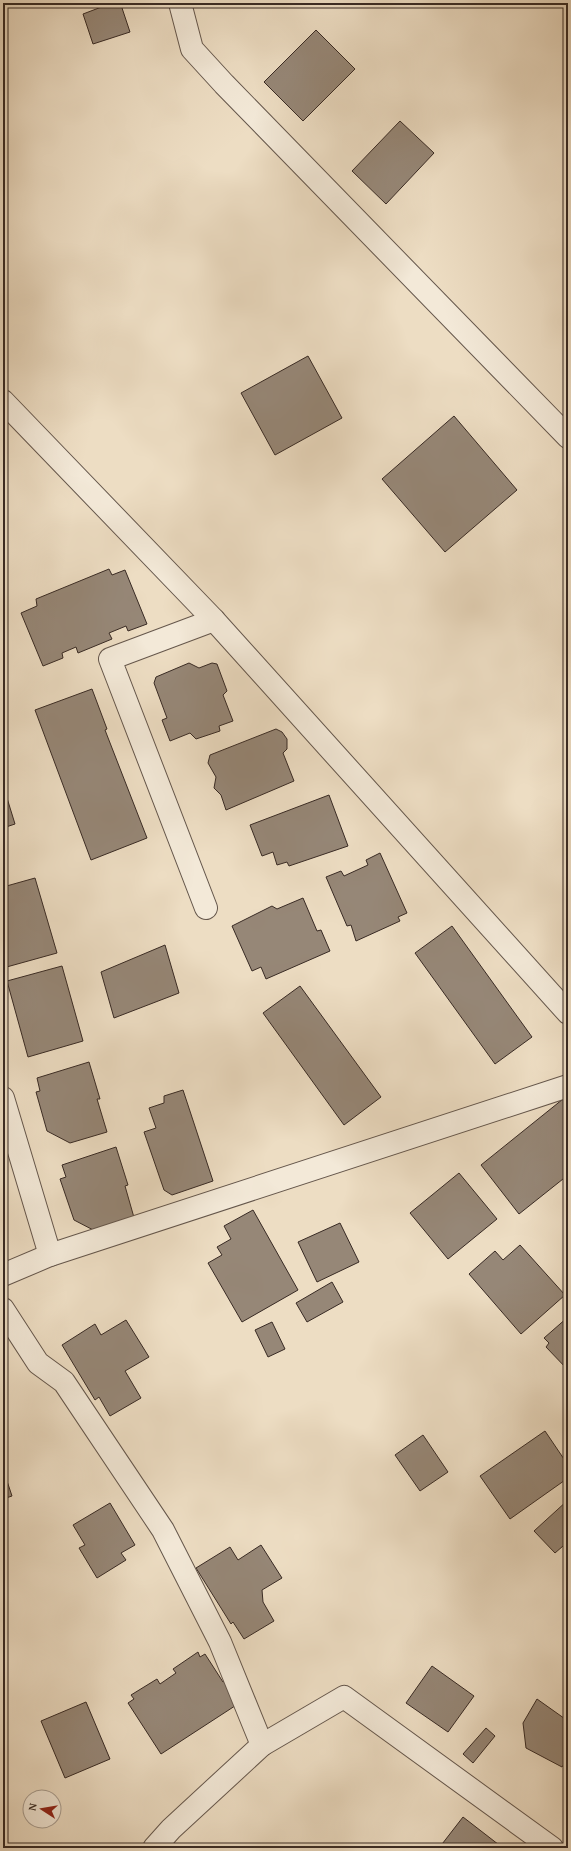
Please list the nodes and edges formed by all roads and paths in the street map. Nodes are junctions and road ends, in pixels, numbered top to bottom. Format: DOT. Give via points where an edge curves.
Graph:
graph roads {
  1 [pos="180,3"];
  2 [pos="3,401"];
  3 [pos="568,437"];
  4 [pos="214,620"];
  5 [pos="206,908"];
  6 [pos="568,1013"];
  7 [pos="568,1086"];
  8 [pos="3,1098"];
  9 [pos="50,1255"];
  10 [pos="3,1275"];
  11 [pos="3,1309"];
  12 [pos="262,1745"];
  13 [pos="154,1848"];
  14 [pos="552,1848"];
  1 -- 3 [label="street" via="192,49"];
  2 -- 4 [label="street"];
  4 -- 5 [label="street" via="110,659"];
  4 -- 6 [label="street"];
  7 -- 9 [label="street"];
  8 -- 9 [label="street"];
  9 -- 10 [label="street"];
  11 -- 12 [label="street" via="38,1363 64,1382 163,1530 220,1642"];
  12 -- 13 [label="street"];
  12 -- 14 [label="street" via="344,1696"];
}
